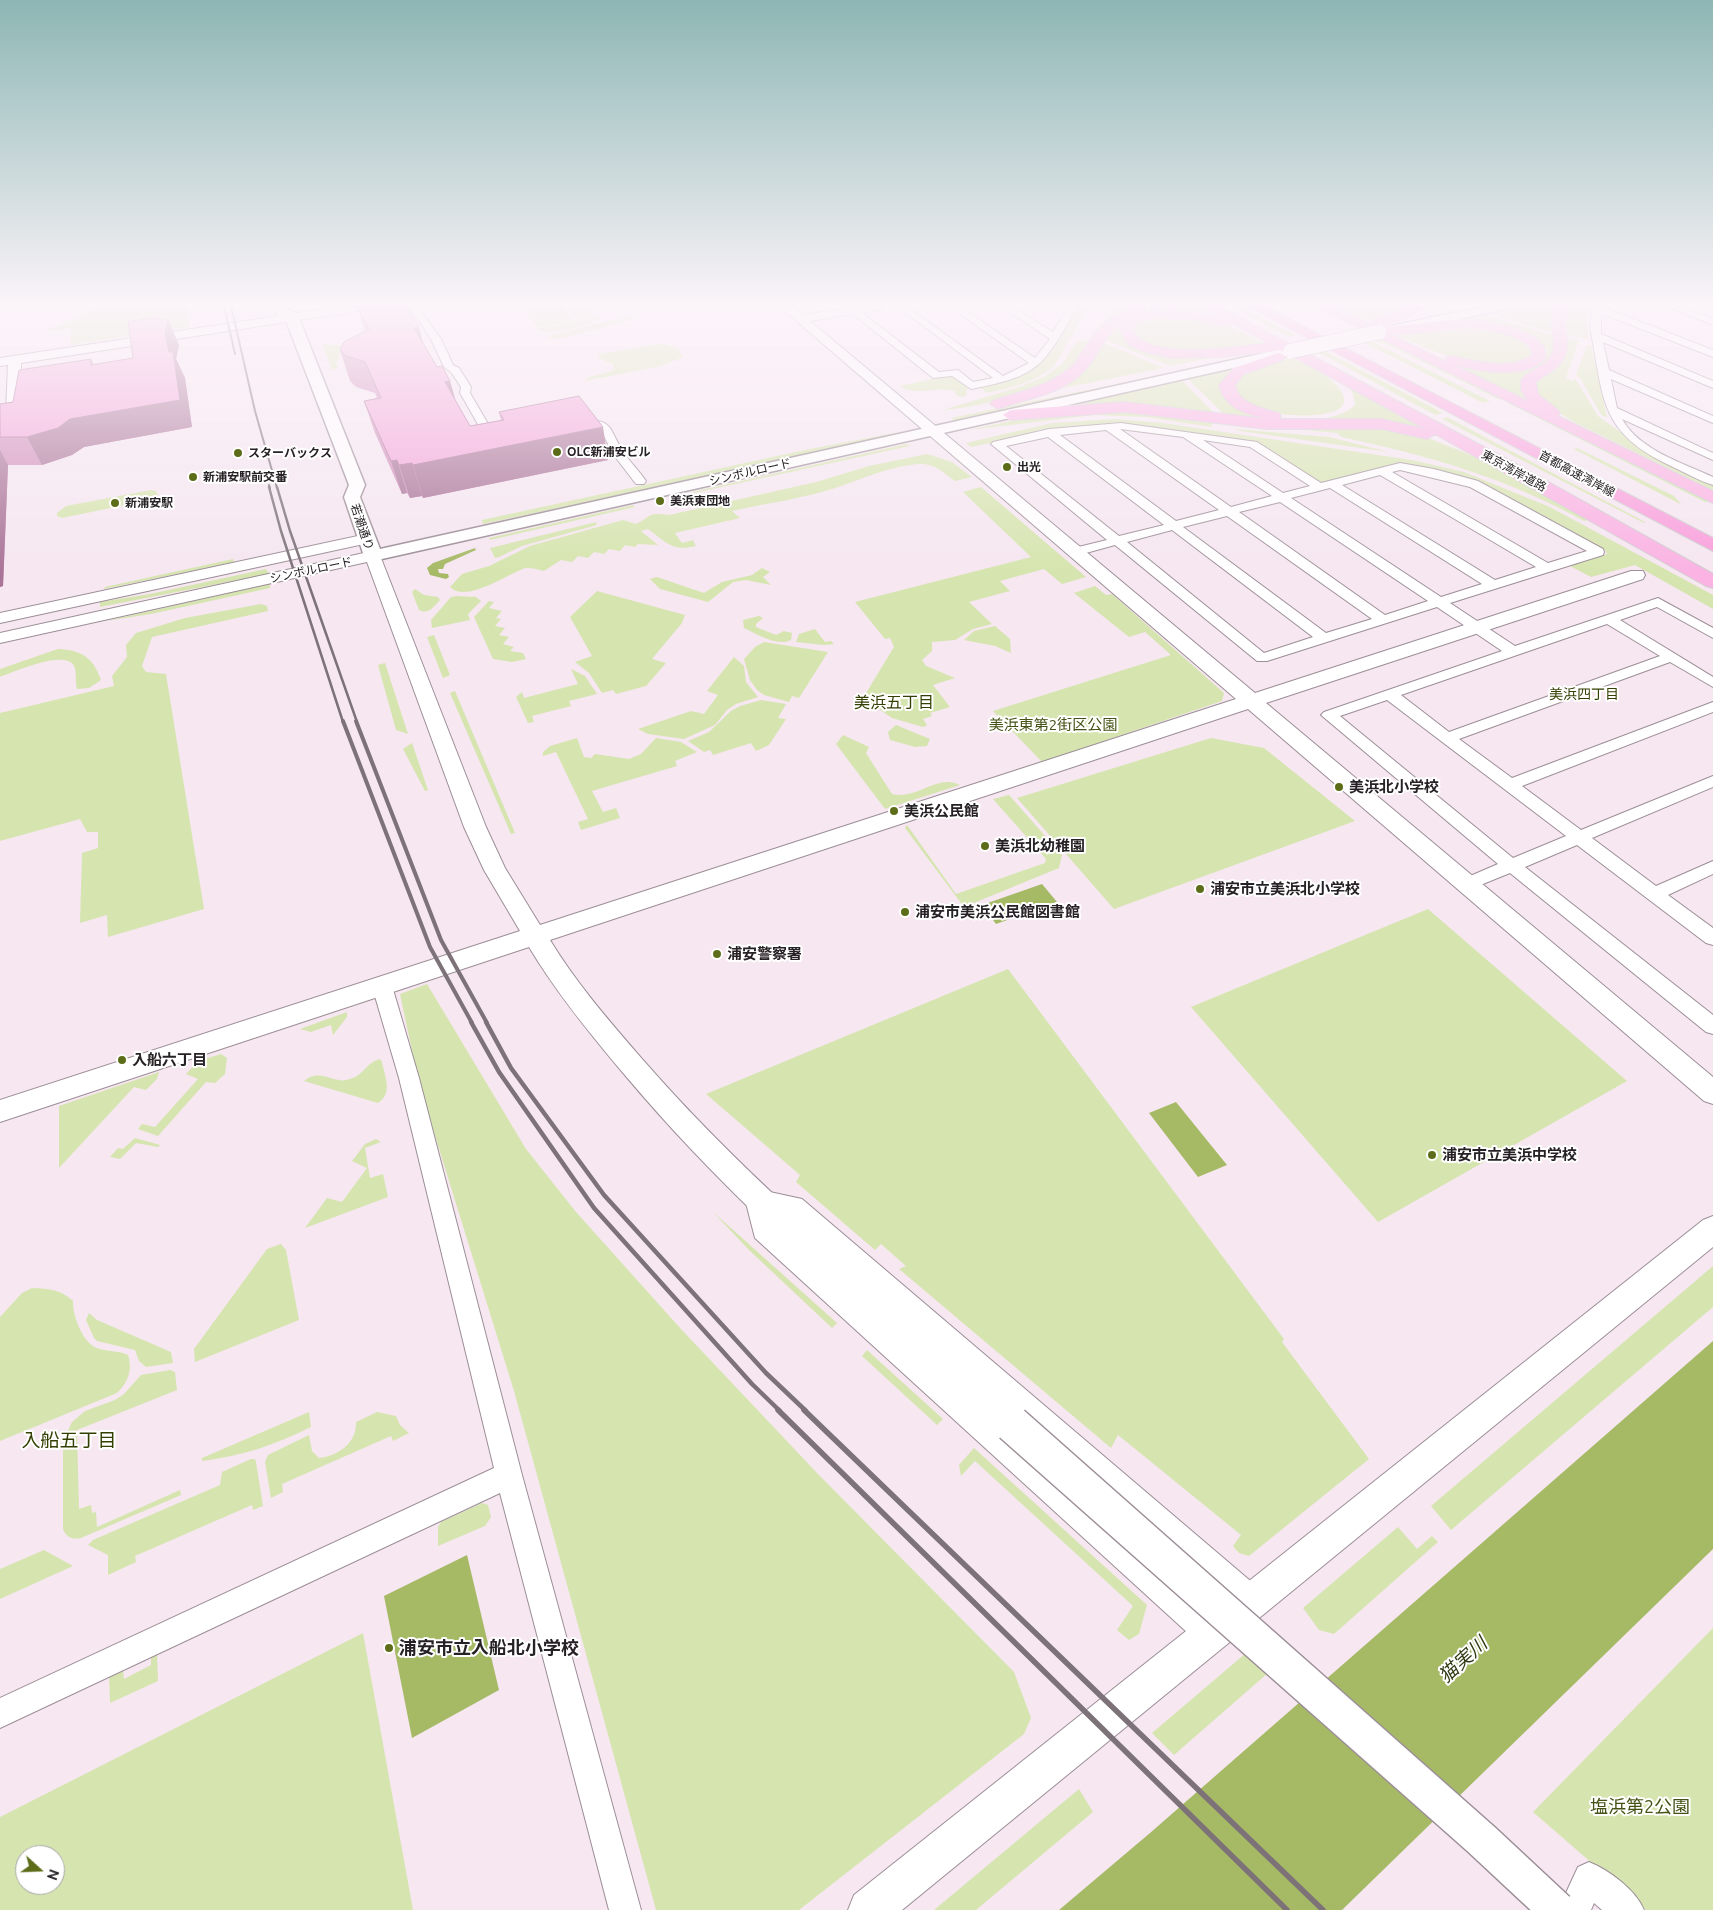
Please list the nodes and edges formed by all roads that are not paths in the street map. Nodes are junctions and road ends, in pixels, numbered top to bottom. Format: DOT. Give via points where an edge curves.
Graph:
graph roads {
  1 [pos="14,395"];
  2 [pos="318,395"];
  3 [pos="466,395"];
  4 [pos="890,395"];
  5 [pos="1022,395"];
  6 [pos="1050,395"];
  7 [pos="1087,395"];
  8 [pos="1230,395"];
  9 [pos="1345,395"];
  10 [pos="1375,395"];
  11 [pos="1426,395"];
  12 [pos="1452,395"];
  13 [pos="1504,395"];
  14 [pos="1532,395"];
  15 [pos="1609,395"];
  16 [pos="1657,395"];
  17 [pos="998,404"];
  18 [pos="1612,410"];
  19 [pos="1011,415"];
  20 [pos="1713,420"];
  21 [pos="0,425"];
  22 [pos="564,425"];
  23 [pos="926,426"];
  24 [pos="1108,426"];
  25 [pos="1049,432"];
  26 [pos="1186,434"];
  27 [pos="513,436"];
  28 [pos="1606,446"];
  29 [pos="1713,457"];
  30 [pos="1514,470"];
  31 [pos="1382,471"];
  32 [pos="640,481"];
  33 [pos="1713,481"];
  34 [pos="1332,484"];
  35 [pos="1319,488"];
  36 [pos="1282,498"];
  37 [pos="1713,498"];
  38 [pos="508,509"];
  39 [pos="1229,512"];
  40 [pos="1174,526"];
  41 [pos="1713,529"];
  42 [pos="386,535"];
  43 [pos="1117,541"];
  44 [pos="1713,545"];
  45 [pos="370,548"];
  46 [pos="1074,552"];
  47 [pos="1547,568"];
  48 [pos="1637,575"];
  49 [pos="1713,582"];
  50 [pos="1493,585"];
  51 [pos="1439,602"];
  52 [pos="0,618"];
  53 [pos="1608,619"];
  54 [pos="1383,620"];
  55 [pos="1477,628"];
  56 [pos="1713,634"];
  57 [pos="0,638"];
  58 [pos="1323,638"];
  59 [pos="1514,652"];
  60 [pos="1671,657"];
  61 [pos="1713,683"];
  62 [pos="1389,694"];
  63 [pos="1250,701"];
  64 [pos="1713,707"];
  65 [pos="1447,738"];
  66 [pos="1713,781"];
  67 [pos="1510,785"];
  68 [pos="1578,837"];
  69 [pos="1511,865"];
  70 [pos="1713,867"];
  71 [pos="1467,884"];
  72 [pos="1654,894"];
  73 [pos="535,936"];
  74 [pos="1713,938"];
  75 [pos="382,986"];
  76 [pos="1713,1026"];
  77 [pos="1713,1093"];
  78 [pos="0,1111"];
  79 [pos="756,1199"];
  80 [pos="1713,1229"];
  81 [pos="509,1475"];
  82 [pos="1251,1600"];
  83 [pos="1211,1635"];
  84 [pos="0,1713"];
  85 [pos="625,1910"];
  86 [pos="869,1910"];
  87 [pos="1557,1910"];
  88 [pos="1574,1910"];
  89 [pos="1628,1910"];
  1 -- 21 [label="street" via="14,411"];
  2 -- 45 [label="main road, 若潮通り" via="357,485 346,493"];
  3 -- 27 [label="street" via="487,431 496,436"];
  4 -- 23 [label="street"];
  5 -- 17 [label="highway"];
  6 -- 17 [label="main road, シンボルロード"];
  7 -- 19 [label="main road, シンボルロード"];
  8 -- 9 [label="highway" via="1255,411 1285,418 1314,418 1333,414 1347,403"];
  10 -- 30 [label="highway, 東京湾岸道路"];
  11 -- 44 [label="highway, 首都高速湾岸線"];
  12 -- 41 [label="highway, 首都高速湾岸線"];
  13 -- 28 [label="highway"];
  14 -- 28 [label="highway" via="1545,408"];
  15 -- 18 [label="street"];
  16 -- 20 [label="street"];
  17 -- 23 [label="main road, シンボルロード"];
  18 -- 29 [label="street"];
  18 -- 33 [label="street" via="1625,431 1638,441"];
  19 -- 23 [label="main road, シンボルロード"];
  19 -- 30 [label="highway" via="1125,407 1266,424 1382,424 1433,436"];
  22 -- 32 [label="street" via="591,422 603,426"];
  23 -- 32 [label="main road, シンボルロード"];
  23 -- 45 [label="main road, シンボルロード"];
  23 -- 46 [label="street"];
  24 -- 25 [label="street"];
  24 -- 26 [label="street"];
  24 -- 39 [label="street"];
  25 -- 40 [label="street"];
  25 -- 43 [label="street" via="997,444"];
  26 -- 35 [label="street" via="1253,444"];
  26 -- 36 [label="street"];
  28 -- 37 [label="highway"];
  30 -- 49 [label="highway, 東京湾岸道路"];
  31 -- 34 [label="street"];
  31 -- 47 [label="street"];
  31 -- 47 [label="street" via="1400,466 1474,484 1598,552"];
  32 -- 38 [label="main road, シンボルロード"];
  34 -- 35 [label="street"];
  34 -- 50 [label="street"];
  35 -- 36 [label="street"];
  36 -- 39 [label="street"];
  36 -- 51 [label="street"];
  39 -- 40 [label="street"];
  39 -- 54 [label="street"];
  40 -- 43 [label="street"];
  40 -- 58 [label="street"];
  42 -- 45 [label="main road, シンボルロード"];
  43 -- 46 [label="street"];
  43 -- 58 [label="street" via="1262,658"];
  45 -- 52 [label="street, シンボルロード"];
  45 -- 57 [label="street, シンボルロード"];
  45 -- 73 [label="street" via="464,801 495,869"];
  46 -- 63 [label="street"];
  47 -- 50 [label="street"];
  48 -- 55 [label="street"];
  50 -- 51 [label="street"];
  51 -- 54 [label="street"];
  51 -- 55 [label="street"];
  53 -- 56 [label="street" via="1658,602"];
  53 -- 59 [label="street"];
  53 -- 60 [label="street"];
  54 -- 58 [label="street"];
  55 -- 59 [label="street"];
  55 -- 63 [label="street"];
  59 -- 62 [label="street"];
  60 -- 61 [label="street"];
  60 -- 65 [label="street"];
  62 -- 65 [label="street"];
  62 -- 69 [label="street" via="1329,715"];
  63 -- 71 [label="street"];
  63 -- 73 [label="street"];
  64 -- 67 [label="street"];
  65 -- 67 [label="street"];
  66 -- 68 [label="street"];
  67 -- 68 [label="street"];
  68 -- 69 [label="street"];
  68 -- 72 [label="street"];
  69 -- 71 [label="street"];
  69 -- 76 [label="street"];
  70 -- 72 [label="street"];
  71 -- 77 [label="street"];
  72 -- 74 [label="street"];
  73 -- 75 [label="street"];
  73 -- 79 [label="street" via="572,991 632,1067"];
  75 -- 78 [label="street"];
  75 -- 81 [label="street" via="412,1088"];
  79 -- 82 [label="street" via="794,1206"];
  79 -- 83 [label="street" via="763,1231 790,1257"];
  79 -- 87 [label="street, bridge"];
  80 -- 82 [label="street"];
  81 -- 84 [label="street"];
  81 -- 85 [label="street"];
  82 -- 83 [label="street"];
  83 -- 86 [label="street"];
  88 -- 89 [label="street" via="1590,1878"];
}
